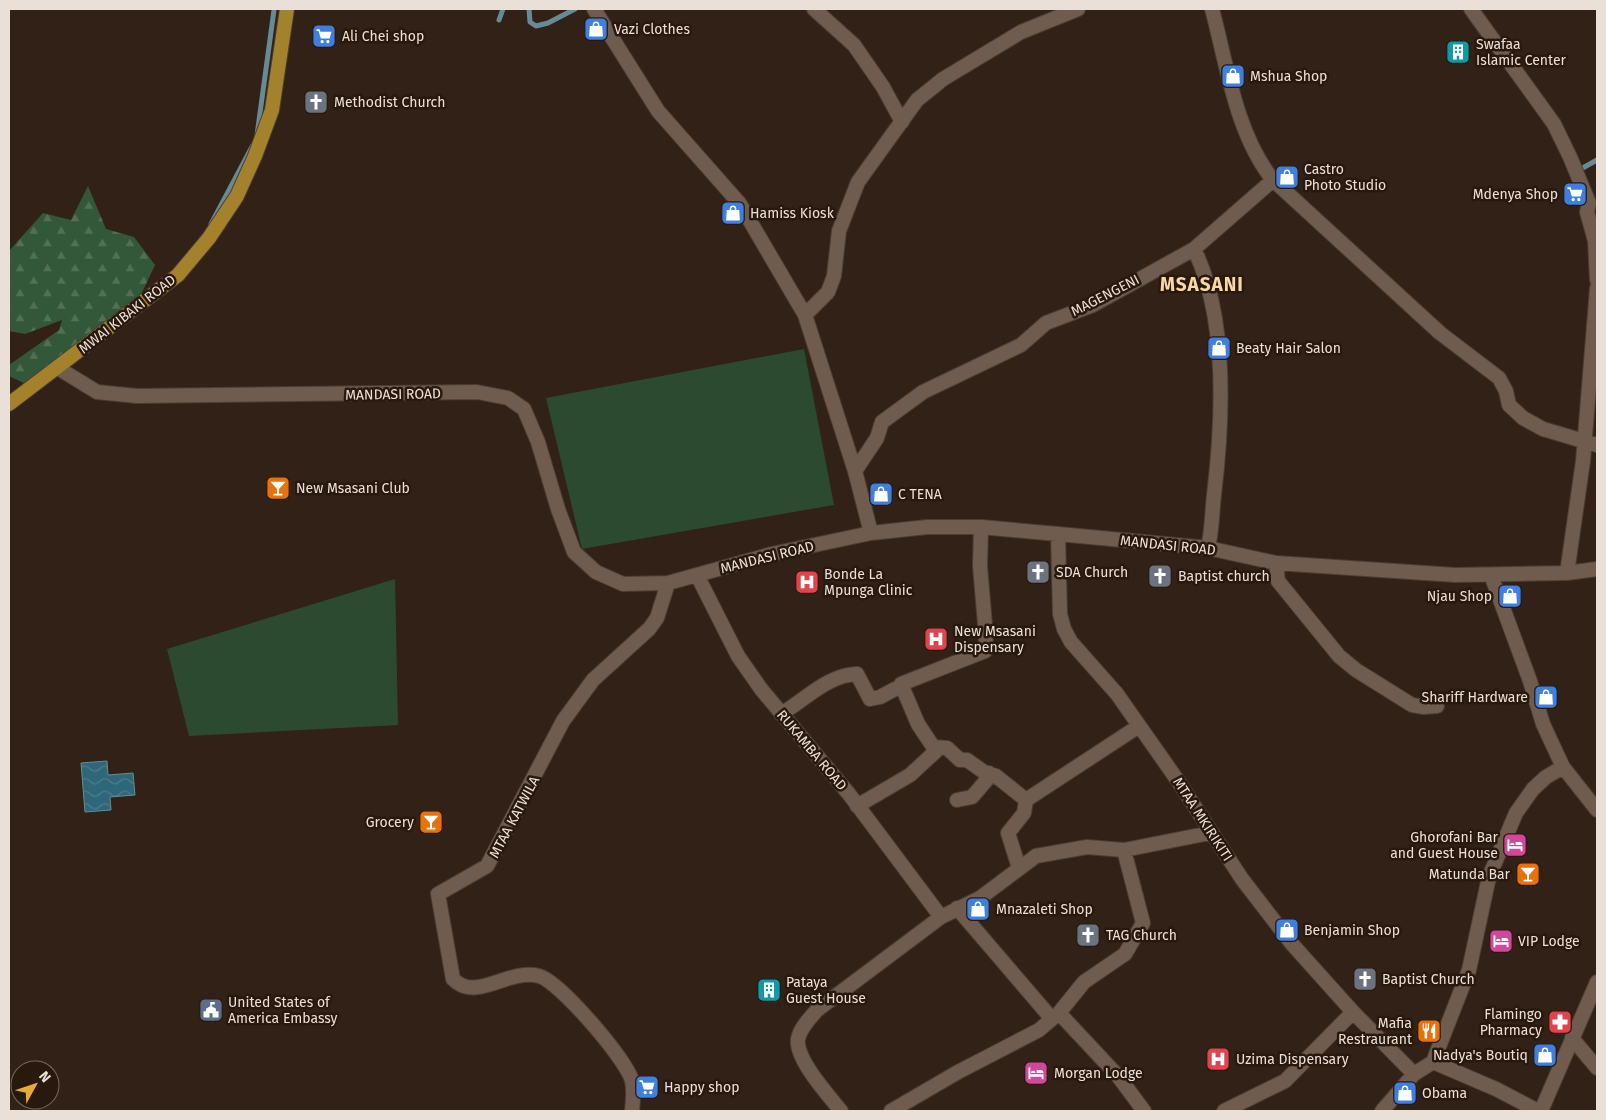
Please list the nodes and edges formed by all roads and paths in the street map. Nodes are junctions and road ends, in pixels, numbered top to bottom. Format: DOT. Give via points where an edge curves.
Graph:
graph roads {
  1 [pos="287,9"];
  2 [pos="594,9"];
  3 [pos="814,9"];
  4 [pos="1078,9"];
  5 [pos="1212,9"];
  6 [pos="1471,9"];
  7 [pos="902,122"];
  8 [pos="1273,180"];
  9 [pos="1194,249"];
  10 [pos="1597,280"];
  11 [pos="1597,288"];
  12 [pos="805,315"];
  13 [pos="58,368"];
  14 [pos="9,404"];
  15 [pos="1590,444"];
  16 [pos="855,471"];
  17 [pos="981,527"];
  18 [pos="872,533"];
  19 [pos="1058,534"];
  20 [pos="1208,548"];
  21 [pos="1276,563"];
  22 [pos="1597,569"];
  23 [pos="1567,573"];
  24 [pos="697,575"];
  25 [pos="1490,575"];
  26 [pos="668,583"];
  27 [pos="895,689"];
  28 [pos="1437,706"];
  29 [pos="781,714"];
  30 [pos="1139,726"];
  31 [pos="933,747"];
  32 [pos="1563,768"];
  33 [pos="989,773"];
  34 [pos="957,800"];
  35 [pos="1026,800"];
  36 [pos="857,806"];
  37 [pos="1597,810"];
  38 [pos="1210,833"];
  39 [pos="1124,850"];
  40 [pos="1019,868"];
  41 [pos="956,908"];
  42 [pos="941,917"];
  43 [pos="1597,982"];
  44 [pos="1353,1012"];
  45 [pos="1055,1016"];
  46 [pos="1572,1038"];
  47 [pos="1433,1062"];
  48 [pos="1597,1068"];
  49 [pos="1414,1074"];
  50 [pos="632,1111"];
  51 [pos="842,1111"];
  52 [pos="891,1111"];
  53 [pos="1144,1111"];
  54 [pos="1224,1111"];
  55 [pos="1382,1111"];
  56 [pos="1540,1111"];
  1 -- 13 [label="main road, MWAI KIBAKI ROAD" via="272,110 237,196 209,238 178,275"];
  2 -- 12 [label="street" via="658,111 740,204"];
  3 -- 7 [label="street" via="854,44"];
  4 -- 7 [label="street" via="1021,32 943,80 917,100"];
  5 -- 8 [label="street" via="1248,138"];
  6 -- 10 [label="street" via="1554,124 1570,157 1588,203"];
  7 -- 12 [label="street" via="858,182 839,231 834,276 828,292"];
  8 -- 9 [label="street, MAGENGENI"];
  8 -- 15 [label="street" via="1440,333 1499,378 1509,405 1523,418 1543,429"];
  9 -- 16 [label="street, MAGENGENI" via="1093,305 1046,323 1021,345 923,392 882,422 877,438"];
  9 -- 20 [label="street" via="1205,271 1216,314 1219,370 1220,431"];
  11 -- 15 [label="street"];
  12 -- 16 [label="street"];
  13 -- 14 [label="main road, MWAI KIBAKI ROAD"];
  13 -- 26 [label="street, MANDASI ROAD" via="97,392 137,396 477,392 508,398 524,410 531,423 567,536 578,557 596,572 623,584"];
  15 -- 23 [label="street"];
  16 -- 18 [label="street"];
  17 -- 18 [label="street, MANDASI ROAD" via="917,528"];
  17 -- 19 [label="street, MANDASI ROAD"];
  17 -- 31 [label="street" via="985,651 901,684 918,724"];
  18 -- 24 [label="street, MANDASI ROAD" via="772,554"];
  19 -- 20 [label="street, MANDASI ROAD"];
  19 -- 30 [label="street, MTAA MKIRIKITI" via="1058,584 1064,629"];
  20 -- 21 [label="street, MANDASI ROAD"];
  21 -- 25 [label="street, MANDASI ROAD"];
  21 -- 28 [label="street" via="1278,582 1339,656 1412,705"];
  22 -- 23 [label="street, MANDASI ROAD"];
  23 -- 25 [label="street, MANDASI ROAD"];
  24 -- 26 [label="street, MANDASI ROAD"];
  24 -- 29 [label="street, RUKAMBA ROAD" via="738,656"];
  25 -- 32 [label="street" via="1543,724"];
  26 -- 50 [label="street, MTAA KATWILA" via="657,618 649,629 593,680 563,721 488,866 438,894 453,979 468,989 521,974 538,975 557,985 600,1032 632,1079"];
  27 -- 29 [label="street" via="870,699 857,674 852,674 828,682"];
  29 -- 36 [label="street, RUKAMBA ROAD"];
  30 -- 35 [label="street"];
  30 -- 38 [label="street, MTAA MKIRIKITI"];
  31 -- 33 [label="street" via="947,748 960,760 967,760"];
  31 -- 36 [label="street" via="936,751 924,765"];
  32 -- 37 [label="street"];
  32 -- 47 [label="street" via="1533,789 1516,813 1489,877 1469,970"];
  33 -- 34 [label="street" via="990,776 972,797"];
  33 -- 35 [label="street"];
  35 -- 40 [label="street" via="1024,813 1008,833"];
  36 -- 42 [label="street, RUKAMBA ROAD"];
  38 -- 39 [label="street"];
  38 -- 44 [label="street, MTAA MKIRIKITI" via="1292,944"];
  39 -- 40 [label="street" via="1087,847 1044,854"];
  39 -- 45 [label="street" via="1143,923 1125,954 1084,982"];
  40 -- 41 [label="street" via="980,898"];
  41 -- 42 [label="street"];
  41 -- 45 [label="street"];
  42 -- 51 [label="street" via="817,1010 802,1028 798,1039 802,1056"];
  43 -- 46 [label="street"];
  44 -- 49 [label="street, MTAA MKIRIKITI"];
  44 -- 54 [label="street" via="1285,1081"];
  45 -- 52 [label="street" via="1038,1030"];
  45 -- 53 [label="street" via="1118,1076"];
  46 -- 48 [label="street"];
  46 -- 56 [label="street"];
  47 -- 49 [label="street"];
  47 -- 56 [label="street"];
  49 -- 55 [label="street"];
}
